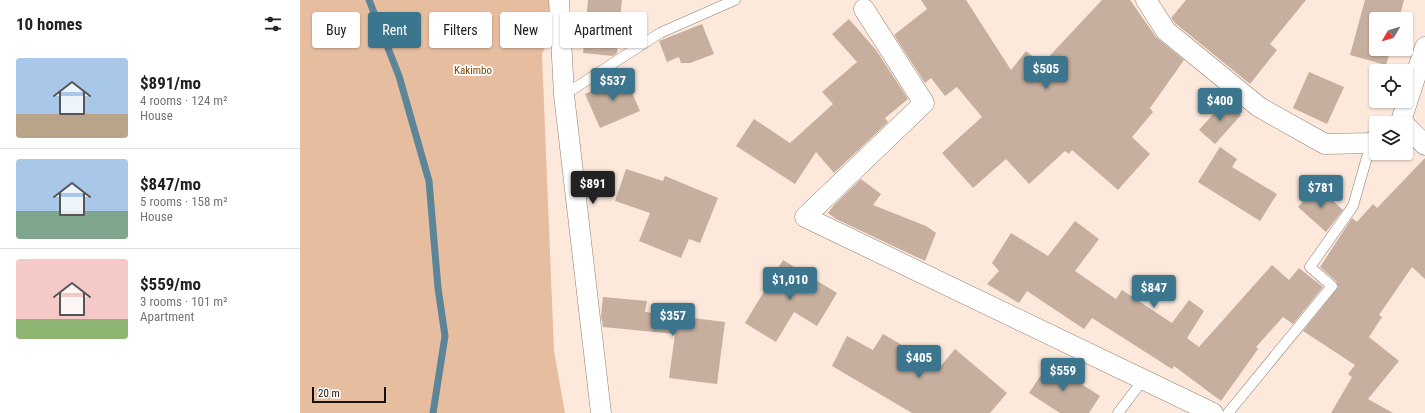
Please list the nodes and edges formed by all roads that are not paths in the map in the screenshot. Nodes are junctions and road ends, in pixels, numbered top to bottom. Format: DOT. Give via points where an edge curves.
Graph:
graph roads {
  1 [pos="559,0"];
  2 [pos="735,0"];
  3 [pos="1146,0"];
  4 [pos="718,3"];
  5 [pos="864,9"];
  6 [pos="1425,47"];
  7 [pos="564,95"];
  8 [pos="1404,116"];
  9 [pos="1413,134"];
  10 [pos="1369,141"];
  11 [pos="1425,145"];
  12 [pos="1369,156"];
  13 [pos="1143,380"];
  14 [pos="601,413"];
  15 [pos="1118,413"];
  16 [pos="1213,413"];
  17 [pos="1228,413"];
  1 -- 7 [label="street"];
  2 -- 4 [label="lane"];
  3 -- 10 [label="street" via="1166,31 1259,107 1325,144"];
  4 -- 7 [label="lane" via="660,33"];
  5 -- 13 [label="street" via="924,103 805,217"];
  6 -- 8 [label="street"];
  7 -- 14 [label="street"];
  9 -- 11 [label="street"];
  12 -- 17 [label="lane" via="1353,206 1310,267 1332,286"];
  13 -- 15 [label="lane"];
  13 -- 16 [label="street"];
}
